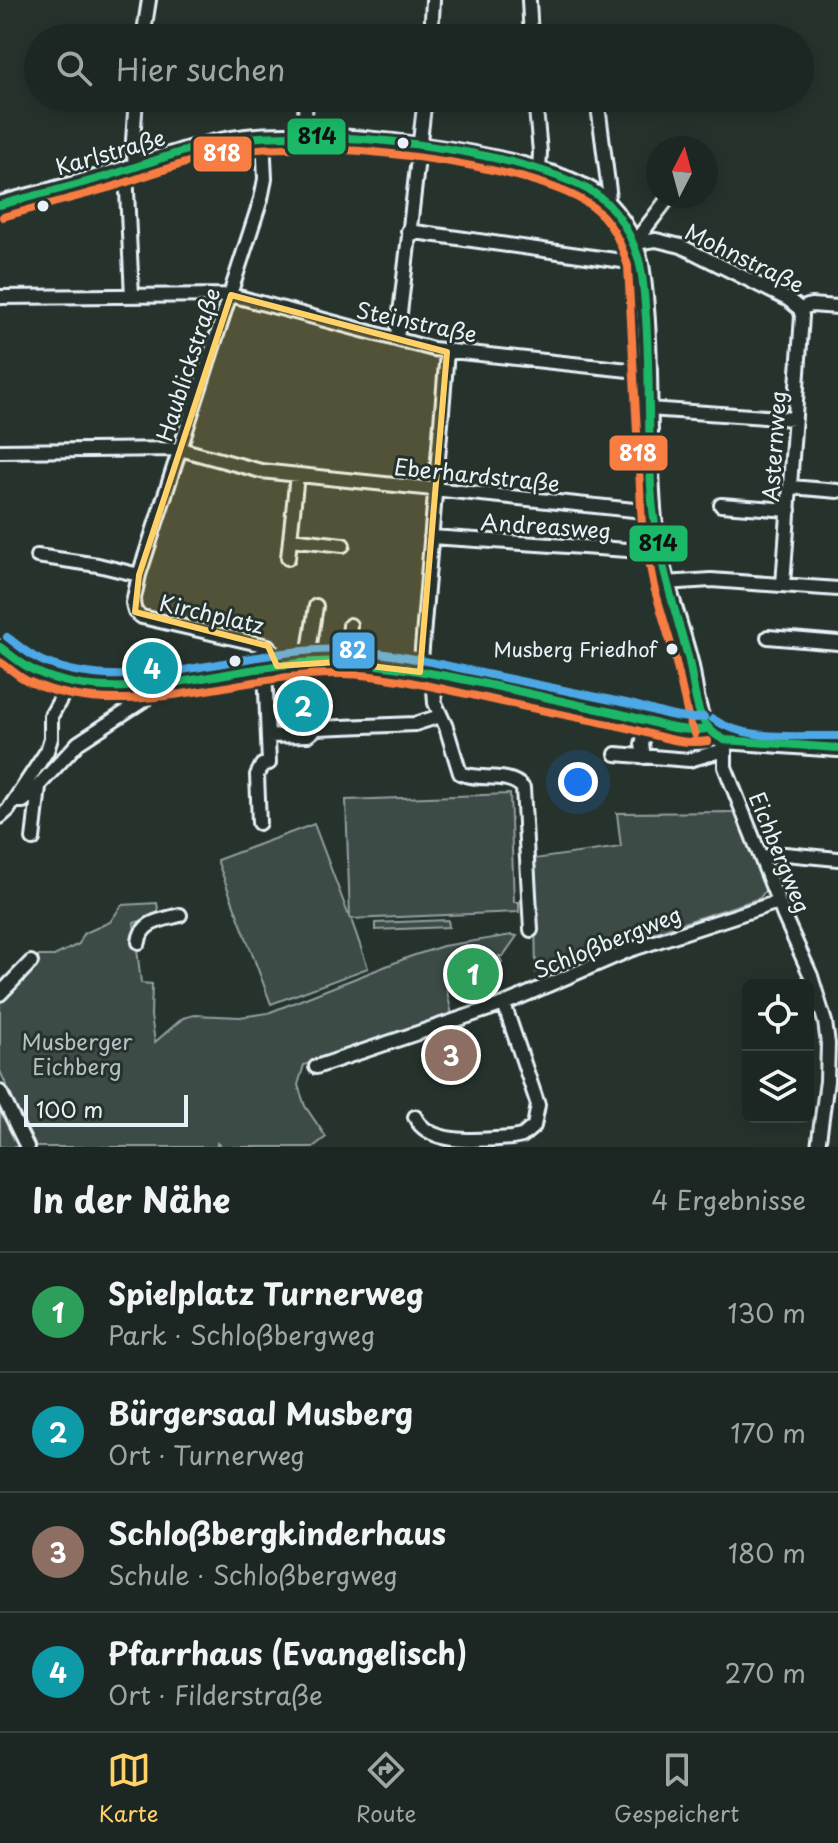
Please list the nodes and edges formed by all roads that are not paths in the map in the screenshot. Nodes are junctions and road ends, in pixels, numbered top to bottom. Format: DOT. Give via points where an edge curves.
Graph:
graph roads {
  1 [pos="149,0"];
  2 [pos="433,0"];
  3 [pos="529,0"];
  4 [pos="145,24"];
  5 [pos="432,24"];
  6 [pos="530,24"];
  7 [pos="135,112"];
  8 [pos="305,112"];
  9 [pos="423,112"];
  10 [pos="536,112"];
  11 [pos="599,112"];
  12 [pos="304,135"];
  13 [pos="263,136"];
  14 [pos="419,148"];
  15 [pos="130,168"];
  16 [pos="539,171"];
  17 [pos="605,203"];
  18 [pos="0,205"];
  19 [pos="661,208"];
  20 [pos="408,231"];
  21 [pos="634,243"];
  22 [pos="629,262"];
  23 [pos="231,295"];
  24 [pos="132,296"];
  25 [pos="0,297"];
  26 [pos="838,307"];
  27 [pos="800,309"];
  28 [pos="397,339"];
  29 [pos="447,352"];
  30 [pos="647,372"];
  31 [pos="648,409"];
  32 [pos="795,419"];
  33 [pos="180,449"];
  34 [pos="0,451"];
  35 [pos="297,475"];
  36 [pos="791,487"];
  37 [pos="435,489"];
  38 [pos="838,491"];
  39 [pos="721,505"];
  40 [pos="789,510"];
  41 [pos="653,512"];
  42 [pos="431,537"];
  43 [pos="290,539"];
  44 [pos="343,545"];
  45 [pos="658,552"];
  46 [pos="37,556"];
  47 [pos="288,558"];
  48 [pos="139,575"];
  49 [pos="665,583"];
  50 [pos="783,585"];
  51 [pos="838,589"];
  52 [pos="133,603"];
  53 [pos="316,606"];
  54 [pos="350,625"];
  55 [pos="768,637"];
  56 [pos="838,643"];
  57 [pos="0,647"];
  58 [pos="347,662"];
  59 [pos="307,663"];
  60 [pos="271,667"];
  61 [pos="427,674"];
  62 [pos="159,683"];
  63 [pos="69,684"];
  64 [pos="440,716"];
  65 [pos="649,720"];
  66 [pos="706,729"];
  67 [pos="268,736"];
  68 [pos="724,745"];
  69 [pos="838,748"];
  70 [pos="616,754"];
  71 [pos="644,757"];
  72 [pos="39,787"];
  73 [pos="14,801"];
  74 [pos="0,817"];
  75 [pos="259,823"];
  76 [pos="33,839"];
  77 [pos="761,857"];
  78 [pos="838,859"];
  79 [pos="778,902"];
  80 [pos="180,915"];
  81 [pos="531,930"];
  82 [pos="139,942"];
  83 [pos="31,962"];
  84 [pos="0,994"];
  85 [pos="504,1004"];
  86 [pos="316,1067"];
  87 [pos="0,1092"];
  88 [pos="415,1117"];
  89 [pos="27,1147"];
  90 [pos="818,1147"];
  1 -- 4 [label="street"];
  2 -- 5 [label="street"];
  3 -- 6 [label="street"];
  7 -- 15 [label="street"];
  8 -- 12 [label="street"];
  9 -- 14 [label="street"];
  10 -- 16 [label="street"];
  11 -- 17 [label="street" via="609,191"];
  12 -- 13 [label="main road, Karlstraße"];
  12 -- 14 [label="main road, Karlstraße"];
  13 -- 15 [label="main road, Karlstraße"];
  13 -- 23 [label="street, Haublickstraße" via="263,189"];
  14 -- 16 [label="main road, Karlstraße"];
  14 -- 20 [label="street"];
  15 -- 18 [label="main road, Karlstraße"];
  15 -- 24 [label="street"];
  16 -- 17 [label="main road, Karlstraße" via="576,184"];
  17 -- 21 [label="main road, Karlstraße"];
  19 -- 21 [label="street"];
  20 -- 22 [label="street"];
  20 -- 28 [label="street"];
  21 -- 27 [label="street, Mohnstraße" via="656,240 681,246"];
  21 -- 30 [label="main road, Karlstraße" via="642,281"];
  23 -- 24 [label="street, Steinstraße"];
  23 -- 28 [label="street, Steinstraße"];
  23 -- 33 [label="street, Haublickstraße"];
  24 -- 25 [label="street, Steinstraße"];
  26 -- 27 [label="street, Mohnstraße"];
  27 -- 32 [label="street, Asternweg"];
  28 -- 29 [label="street, Steinstraße"];
  29 -- 30 [label="street, Steinstraße"];
  29 -- 37 [label="street"];
  30 -- 31 [label="main road, Karlstraße"];
  31 -- 32 [label="street"];
  31 -- 41 [label="main road, Karlstraße"];
  32 -- 36 [label="street, Asternweg"];
  33 -- 34 [label="street, Eberhardstraße"];
  33 -- 35 [label="street, Eberhardstraße"];
  33 -- 48 [label="street, Haublickstraße"];
  35 -- 37 [label="street, Eberhardstraße"];
  35 -- 43 [label="street"];
  36 -- 38 [label="street"];
  36 -- 40 [label="street, Asternweg"];
  37 -- 41 [label="street, Eberhardstraße"];
  37 -- 42 [label="street"];
  39 -- 40 [label="street"];
  40 -- 50 [label="street, Asternweg"];
  41 -- 45 [label="main road, Karlstraße"];
  42 -- 45 [label="street, Andreasweg"];
  42 -- 61 [label="street"];
  43 -- 44 [label="street"];
  43 -- 47 [label="street"];
  45 -- 49 [label="main road, Karlstraße"];
  46 -- 48 [label="street"];
  48 -- 52 [label="street, Haublickstraße"];
  49 -- 50 [label="street"];
  49 -- 66 [label="main road, Karlstraße"];
  50 -- 51 [label="street"];
  52 -- 60 [label="street, Kirchplatz" via="142,617 268,646 275,654"];
  53 -- 59 [label="street"];
  54 -- 58 [label="street"];
  55 -- 56 [label="street"];
  57 -- 63 [label="street" via="37,675"];
  58 -- 59 [label="street"];
  58 -- 61 [label="street"];
  59 -- 60 [label="street"];
  60 -- 62 [label="street"];
  60 -- 67 [label="street"];
  61 -- 64 [label="street"];
  61 -- 65 [label="street"];
  62 -- 63 [label="street"];
  62 -- 72 [label="street" via="147,698 78,743"];
  63 -- 73 [label="street" via="51,716 47,751"];
  64 -- 67 [label="street" via="415,724"];
  64 -- 81 [label="street" via="460,773 510,780 524,792"];
  65 -- 66 [label="street" via="691,731"];
  65 -- 71 [label="street"];
  66 -- 68 [label="main road"];
  67 -- 75 [label="street" via="269,763 258,769"];
  68 -- 69 [label="main road"];
  68 -- 71 [label="street" via="689,760"];
  68 -- 77 [label="street, Eichbergweg" via="725,767"];
  70 -- 71 [label="street"];
  72 -- 73 [label="street" via="23,801"];
  72 -- 76 [label="street"];
  73 -- 74 [label="street"];
  77 -- 78 [label="street"];
  77 -- 79 [label="street, Eichbergweg"];
  79 -- 85 [label="street, Schloßbergweg" via="630,950"];
  79 -- 90 [label="street, Eichbergweg" via="825,1022 827,1081"];
  80 -- 82 [label="street" via="145,926"];
  83 -- 84 [label="street"];
  85 -- 86 [label="street, Schloßbergweg"];
  85 -- 88 [label="street" via="538,1105 534,1126 512,1138 442,1137 423,1130"];
  87 -- 89 [label="street"];
}
